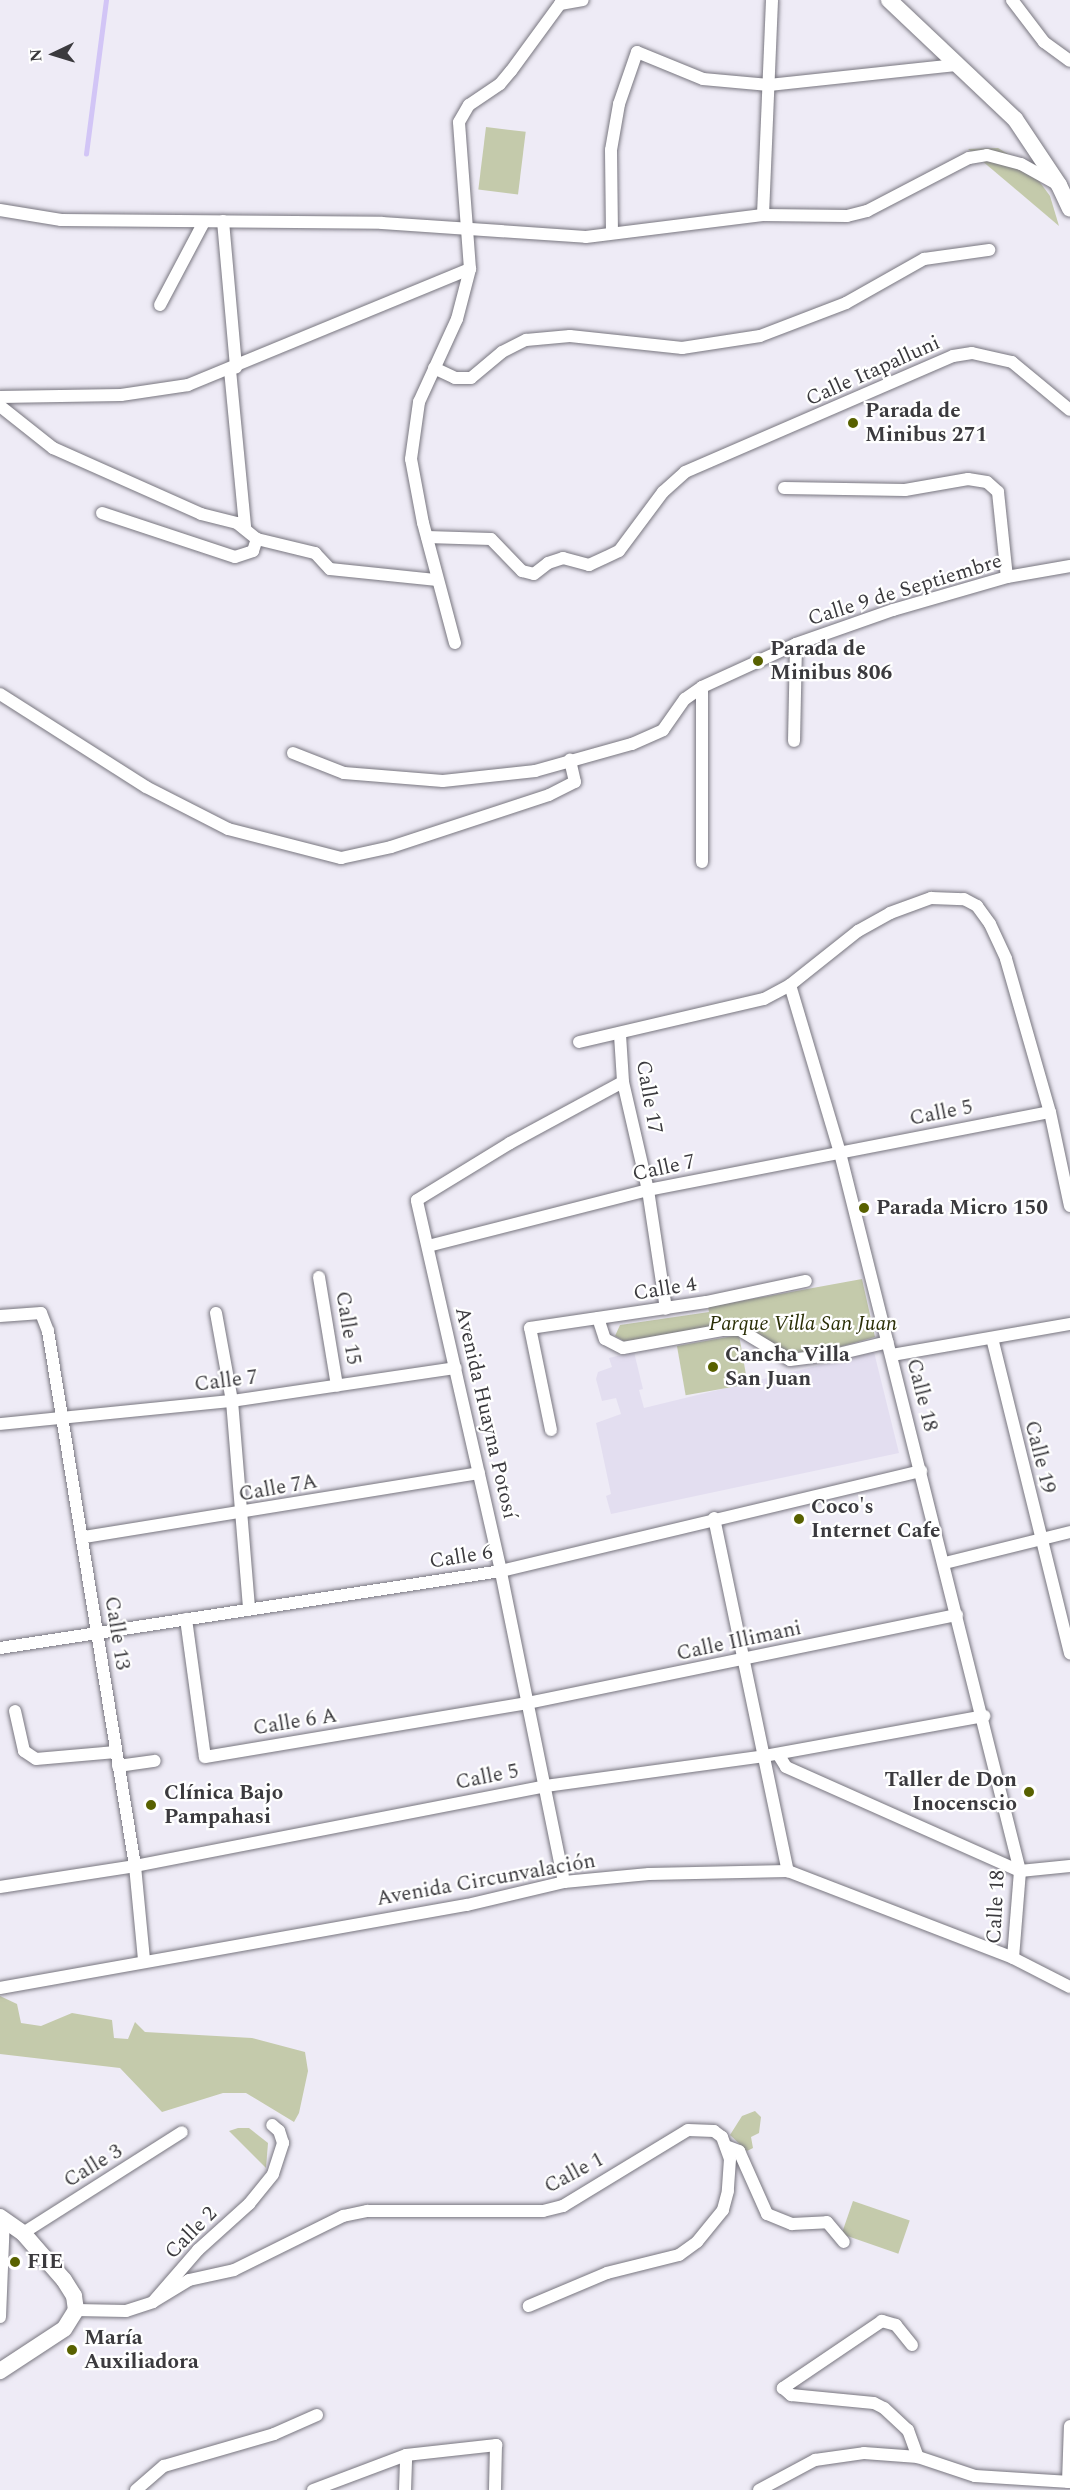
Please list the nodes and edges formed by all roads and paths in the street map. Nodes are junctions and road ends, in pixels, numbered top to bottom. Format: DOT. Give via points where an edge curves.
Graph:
graph roads {
  1 [pos="582,0"];
  2 [pos="772,0"];
  3 [pos="889,0"];
  4 [pos="1012,0"];
  5 [pos="1070,61"];
  6 [pos="956,65"];
  7 [pos="769,85"];
  8 [pos="1059,185"];
  9 [pos="1070,209"];
  10 [pos="0,210"];
  11 [pos="763,215"];
  12 [pos="223,221"];
  13 [pos="204,222"];
  14 [pos="467,231"];
  15 [pos="612,233"];
  16 [pos="989,250"];
  17 [pos="470,269"];
  18 [pos="160,305"];
  19 [pos="233,368"];
  20 [pos="434,368"];
  21 [pos="0,397"];
  22 [pos="0,406"];
  23 [pos="1070,410"];
  24 [pos="784,488"];
  25 [pos="102,513"];
  26 [pos="245,527"];
  27 [pos="428,537"];
  28 [pos="257,539"];
  29 [pos="1070,566"];
  30 [pos="1007,577"];
  31 [pos="437,580"];
  32 [pos="455,642"];
  33 [pos="796,644"];
  34 [pos="702,687"];
  35 [pos="0,694"];
  36 [pos="794,741"];
  37 [pos="293,753"];
  38 [pos="570,759"];
  39 [pos="702,862"];
  40 [pos="790,985"];
  41 [pos="620,1035"];
  42 [pos="579,1042"];
  43 [pos="623,1082"];
  44 [pos="1050,1112"];
  45 [pos="1056,1140"];
  46 [pos="1070,1142"];
  47 [pos="840,1153"];
  48 [pos="648,1190"];
  49 [pos="1070,1206"];
  50 [pos="428,1246"];
  51 [pos="319,1277"];
  52 [pos="806,1281"];
  53 [pos="666,1309"];
  54 [pos="216,1313"];
  55 [pos="0,1316"];
  56 [pos="598,1318"];
  57 [pos="1070,1324"];
  58 [pos="992,1338"];
  59 [pos="888,1342"];
  60 [pos="892,1355"];
  61 [pos="456,1368"];
  62 [pos="337,1386"];
  63 [pos="232,1401"];
  64 [pos="60,1418"];
  65 [pos="0,1424"];
  66 [pos="551,1430"];
  67 [pos="921,1471"];
  68 [pos="479,1473"];
  69 [pos="241,1514"];
  70 [pos="714,1518"];
  71 [pos="1070,1532"];
  72 [pos="84,1537"];
  73 [pos="1040,1539"];
  74 [pos="945,1563"];
  75 [pos="501,1570"];
  76 [pos="249,1609"];
  77 [pos="957,1615"];
  78 [pos="186,1619"];
  79 [pos="96,1633"];
  80 [pos="0,1648"];
  81 [pos="1070,1654"];
  82 [pos="744,1660"];
  83 [pos="528,1703"];
  84 [pos="15,1711"];
  85 [pos="984,1716"];
  86 [pos="116,1752"];
  87 [pos="778,1754"];
  88 [pos="764,1756"];
  89 [pos="155,1761"];
  90 [pos="118,1766"];
  91 [pos="546,1786"];
  92 [pos="135,1866"];
  93 [pos="1070,1866"];
  94 [pos="788,1871"];
  95 [pos="1020,1871"];
  96 [pos="564,1882"];
  97 [pos="0,1887"];
  98 [pos="1013,1958"];
  99 [pos="144,1960"];
  100 [pos="1070,1987"];
  101 [pos="0,1988"];
  102 [pos="272,2125"];
  103 [pos="182,2132"];
  104 [pos="728,2146"];
  105 [pos="2,2218"];
  106 [pos="23,2233"];
  107 [pos="843,2242"];
  108 [pos="153,2302"];
  109 [pos="529,2306"];
  110 [pos="76,2310"];
  111 [pos="0,2317"];
  112 [pos="912,2344"];
  113 [pos="0,2371"];
  114 [pos="316,2415"];
  115 [pos="1070,2427"];
  116 [pos="406,2456"];
  117 [pos="918,2457"];
  118 [pos="1069,2482"];
  119 [pos="136,2490"];
  120 [pos="314,2490"];
  121 [pos="405,2490"];
  122 [pos="495,2490"];
  123 [pos="759,2490"];
  1 -- 14 [label="street" via="560,3 500,84 462,112 459,122"];
  2 -- 7 [label="street"];
  3 -- 6 [label="main road"];
  4 -- 5 [label="street" via="1044,42"];
  6 -- 7 [label="street"];
  6 -- 8 [label="main road" via="1015,119"];
  7 -- 11 [label="street"];
  7 -- 15 [label="street" via="703,79 637,52 619,104 611,150"];
  8 -- 9 [label="main road"];
  8 -- 11 [label="street" via="1021,164 987,155 969,158 867,211 847,216"];
  10 -- 13 [label="street" via="61,220"];
  11 -- 15 [label="street"];
  12 -- 13 [label="street"];
  12 -- 14 [label="street" via="382,223"];
  12 -- 19 [label="street"];
  13 -- 18 [label="street"];
  14 -- 15 [label="street" via="586,237"];
  14 -- 17 [label="street"];
  16 -- 20 [label="street" via="924,259 846,303 760,336 682,348 570,336 526,340 502,352 471,378 455,378"];
  17 -- 19 [label="street"];
  17 -- 20 [label="street" via="457,319"];
  19 -- 21 [label="street" via="154,393"];
  19 -- 26 [label="street"];
  20 -- 27 [label="street" via="419,402 411,459"];
  22 -- 26 [label="street" via="53,448 201,514"];
  23 -- 27 [label="street, Calle Itapalluni" via="1012,362 972,353 953,356 685,472 663,492 619,551 589,565 562,558 534,574 522,571 491,539"];
  24 -- 30 [label="street" via="905,490 968,479 987,482 998,492"];
  25 -- 28 [label="street" via="235,557 253,551"];
  26 -- 28 [label="street"];
  27 -- 31 [label="street"];
  28 -- 31 [label="street" via="315,553 330,569"];
  29 -- 30 [label="street, Calle 9 de Septiembre"];
  30 -- 33 [label="street, Calle 9 de Septiembre" via="893,610"];
  31 -- 32 [label="street"];
  33 -- 34 [label="street, Calle 9 de Septiembre"];
  33 -- 36 [label="street"];
  34 -- 38 [label="street, Calle 9 de Septiembre" via="685,699 663,730 632,744"];
  34 -- 39 [label="street"];
  35 -- 38 [label="street" via="146,788 228,830 341,858 391,847 549,795 575,782"];
  37 -- 38 [label="street, Calle 9 de Septiembre" via="344,772 443,781 505,776"];
  40 -- 41 [label="street" via="751,1004"];
  40 -- 44 [label="street" via="858,931 890,912 931,898 964,899 976,906 990,924 1006,959"];
  40 -- 47 [label="street, Calle 18"];
  41 -- 42 [label="street"];
  41 -- 43 [label="street, Calle 17"];
  43 -- 48 [label="street, Calle 17"];
  43 -- 50 [label="street, Avenida Huayna Potosí" via="510,1143 417,1200"];
  44 -- 45 [label="street"];
  44 -- 47 [label="street, Calle 5"];
  45 -- 46 [label="street"];
  45 -- 49 [label="street"];
  47 -- 48 [label="street, Calle 7"];
  47 -- 59 [label="street, Calle 18"];
  48 -- 50 [label="street, Calle 7"];
  48 -- 53 [label="street, Calle 17"];
  50 -- 61 [label="street, Avenida Huayna Potosí"];
  51 -- 62 [label="street, Calle 15"];
  52 -- 53 [label="street, Calle 4"];
  53 -- 56 [label="street, Calle 4"];
  54 -- 63 [label="street"];
  55 -- 64 [label="street, Calle 13" via="41,1313 48,1331"];
  56 -- 59 [label="street" via="605,1339 623,1348 740,1330 790,1360"];
  56 -- 66 [label="street, Calle 4" via="530,1328"];
  57 -- 58 [label="street"];
  58 -- 60 [label="street"];
  58 -- 73 [label="street, Calle 19"];
  59 -- 60 [label="street, Calle 18"];
  60 -- 67 [label="street, Calle 18"];
  61 -- 62 [label="street, Calle 7"];
  61 -- 68 [label="street, Avenida Huayna Potosí"];
  62 -- 63 [label="street, Calle 7"];
  63 -- 64 [label="street, Calle 7"];
  63 -- 69 [label="street"];
  64 -- 65 [label="street, Calle 7"];
  64 -- 72 [label="street, Calle 13"];
  67 -- 70 [label="street, Calle 6"];
  67 -- 74 [label="street, Calle 18"];
  68 -- 69 [label="street, Calle 7A"];
  68 -- 75 [label="street, Avenida Huayna Potosí"];
  69 -- 72 [label="street, Calle 7A"];
  69 -- 76 [label="street"];
  70 -- 75 [label="street, Calle 6"];
  70 -- 82 [label="street"];
  71 -- 73 [label="street"];
  72 -- 79 [label="street, Calle 13"];
  73 -- 74 [label="street"];
  73 -- 81 [label="street, Calle 19"];
  74 -- 77 [label="street, Calle 18"];
  75 -- 76 [label="street, Calle 6"];
  75 -- 83 [label="street, Avenida Huayna Potosí"];
  76 -- 78 [label="street, Calle 6"];
  77 -- 82 [label="street, Calle Illimani"];
  77 -- 85 [label="street, Calle 18"];
  78 -- 79 [label="street, Calle 6"];
  78 -- 83 [label="street, Calle 6 A" via="205,1757"];
  79 -- 80 [label="street, Calle 6"];
  79 -- 86 [label="street, Calle 13"];
  82 -- 83 [label="street, Calle Illimani"];
  82 -- 88 [label="street"];
  83 -- 91 [label="street, Avenida Huayna Potosí"];
  84 -- 86 [label="street" via="24,1750 36,1759"];
  85 -- 87 [label="street, Calle 5"];
  85 -- 95 [label="street, Calle 18"];
  86 -- 90 [label="street, Calle 13"];
  87 -- 88 [label="street, Calle 5"];
  87 -- 95 [label="street" via="786,1767"];
  88 -- 91 [label="street, Calle 5"];
  88 -- 94 [label="street"];
  89 -- 90 [label="street"];
  90 -- 92 [label="street, Calle 13"];
  91 -- 92 [label="street, Calle 5"];
  91 -- 96 [label="street, Avenida Huayna Potosí"];
  92 -- 97 [label="street, Calle 5"];
  92 -- 99 [label="street, Calle 13"];
  93 -- 95 [label="street"];
  94 -- 96 [label="street, Avenida Circunvalación" via="649,1874"];
  94 -- 98 [label="street, Avenida Circunvalación"];
  95 -- 98 [label="street, Calle 18"];
  96 -- 99 [label="street, Avenida Circunvalación" via="467,1905"];
  98 -- 100 [label="street, Avenida Circunvalación"];
  99 -- 101 [label="street, Avenida Circunvalación"];
  102 -- 108 [label="street, Calle 2" via="283,2143 273,2174 249,2204 198,2250"];
  103 -- 106 [label="street, Calle 3"];
  104 -- 107 [label="street, Calle 1" via="739,2151 767,2214 792,2224 827,2222"];
  104 -- 108 [label="street, Calle 1" via="714,2131 688,2130 563,2206 543,2211 367,2211 343,2216 234,2270 189,2280"];
  104 -- 109 [label="street" via="730,2174 723,2210 697,2242 680,2255 607,2273"];
  105 -- 106 [label="main road"];
  105 -- 111 [label="street"];
  106 -- 110 [label="main road" via="64,2280 74,2296"];
  108 -- 110 [label="street" via="126,2311"];
  110 -- 113 [label="main road" via="63,2329"];
  112 -- 117 [label="street" via="896,2325 882,2321 783,2388 791,2395 874,2403 884,2408 908,2430"];
  114 -- 119 [label="street" via="274,2434 164,2466"];
  115 -- 118 [label="street"];
  116 -- 120 [label="street"];
  116 -- 121 [label="street"];
  116 -- 122 [label="street" via="496,2445"];
  117 -- 118 [label="street" via="975,2476"];
  117 -- 123 [label="street" via="864,2453 815,2460"];
}
